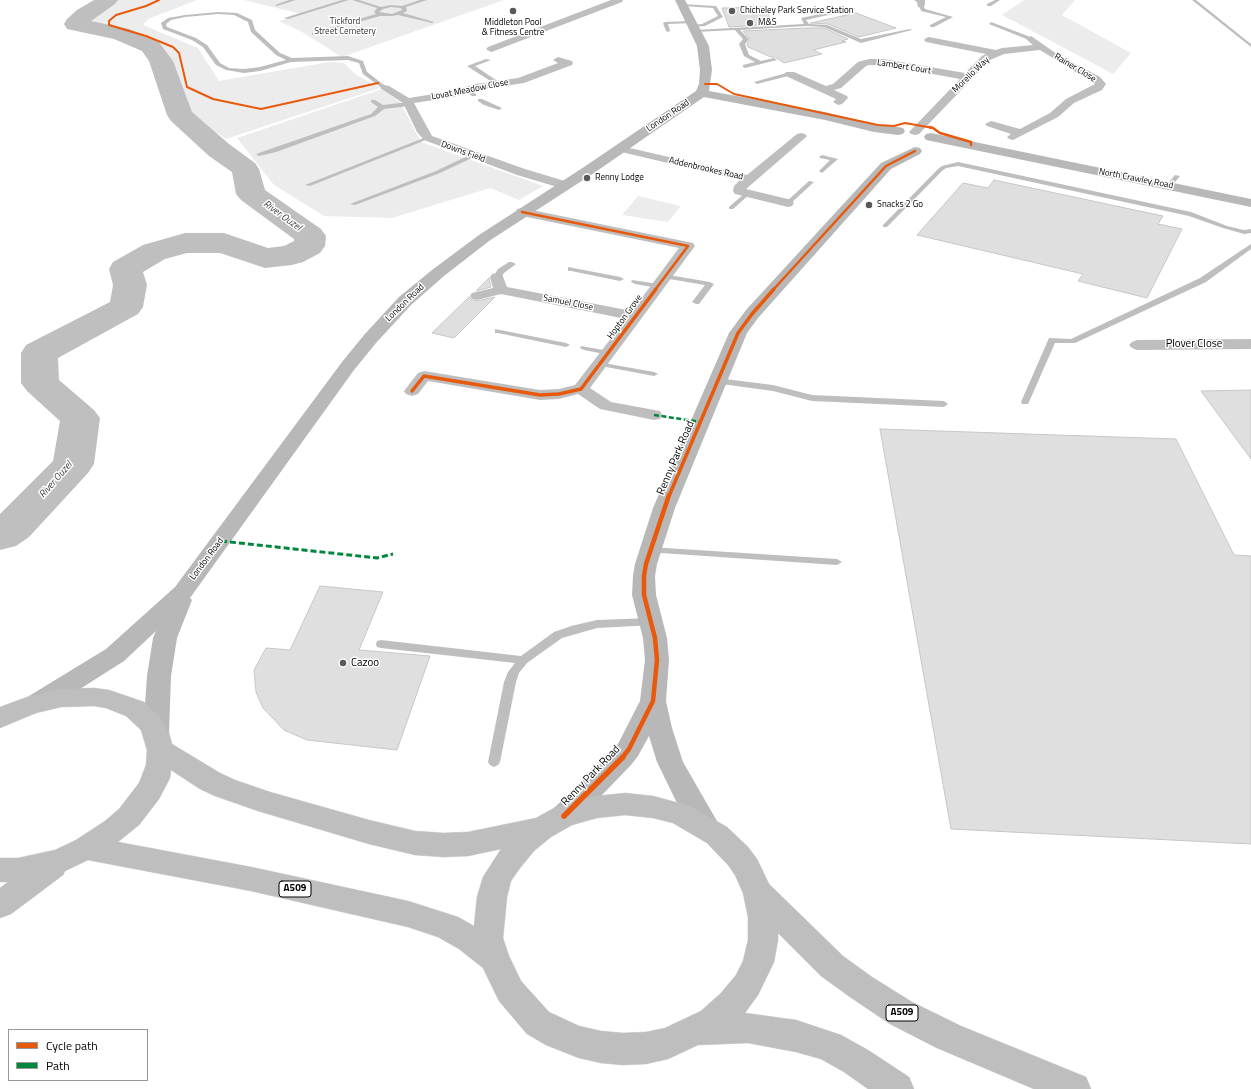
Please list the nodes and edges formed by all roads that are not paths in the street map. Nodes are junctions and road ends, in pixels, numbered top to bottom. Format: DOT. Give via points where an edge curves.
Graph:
graph roads {
  1 [pos="294,0"];
  2 [pos="347,0"];
  3 [pos="354,0"];
  4 [pos="426,0"];
  5 [pos="619,0"];
  6 [pos="998,0"];
  7 [pos="681,3"];
  8 [pos="919,3"];
  9 [pos="277,5"];
  10 [pos="989,5"];
  11 [pos="402,7"];
  12 [pos="381,8"];
  13 [pos="835,12"];
  14 [pos="380,14"];
  15 [pos="400,14"];
  16 [pos="286,18"];
  17 [pos="432,22"];
  18 [pos="991,23"];
  19 [pos="807,25"];
  20 [pos="693,26"];
  21 [pos="932,26"];
  22 [pos="736,29"];
  23 [pos="910,30"];
  24 [pos="668,31"];
  25 [pos="314,34"];
  26 [pos="1031,39"];
  27 [pos="929,40"];
  28 [pos="939,43"];
  29 [pos="1042,47"];
  30 [pos="491,49"];
  31 [pos="931,51"];
  32 [pos="995,53"];
  33 [pos="291,60"];
  34 [pos="488,60"];
  35 [pos="558,60"];
  36 [pos="774,60"];
  37 [pos="761,63"];
  38 [pos="745,66"];
  39 [pos="790,74"];
  40 [pos="968,77"];
  41 [pos="757,82"];
  42 [pos="497,83"];
  43 [pos="385,88"];
  44 [pos="824,90"];
  45 [pos="702,93"];
  46 [pos="480,100"];
  47 [pos="373,101"];
  48 [pos="838,102"];
  49 [pos="408,103"];
  50 [pos="382,107"];
  51 [pos="499,108"];
  52 [pos="837,120"];
  53 [pos="991,124"];
  54 [pos="898,131"];
  55 [pos="915,132"];
  56 [pos="802,136"];
  57 [pos="931,137"];
  58 [pos="428,138"];
  59 [pos="621,148"];
  60 [pos="920,151"];
  61 [pos="886,152"];
  62 [pos="259,154"];
  63 [pos="474,156"];
  64 [pos="1020,156"];
  65 [pos="822,157"];
  66 [pos="822,171"];
  67 [pos="749,179"];
  68 [pos="811,182"];
  69 [pos="308,185"];
  70 [pos="564,185"];
  71 [pos="747,194"];
  72 [pos="788,203"];
  73 [pos="1251,203"];
  74 [pos="353,204"];
  75 [pos="731,208"];
  76 [pos="522,212"];
  77 [pos="885,226"];
  78 [pos="1251,231"];
  79 [pos="1251,246"];
  80 [pos="512,264"];
  81 [pos="571,269"];
  82 [pos="620,279"];
  83 [pos="662,281"];
  84 [pos="635,282"];
  85 [pos="499,283"];
  86 [pos="478,296"];
  87 [pos="696,302"];
  88 [pos="636,316"];
  89 [pos="498,331"];
  90 [pos="1251,344"];
  91 [pos="566,345"];
  92 [pos="1137,345"];
  93 [pos="584,348"];
  94 [pos="605,358"];
  95 [pos="654,374"];
  96 [pos="717,381"];
  97 [pos="581,389"];
  98 [pos="412,391"];
  99 [pos="1025,402"];
  100 [pos="944,404"];
  101 [pos="654,414"];
  102 [pos="650,550"];
  103 [pos="836,562"];
  104 [pos="183,592"];
  105 [pos="651,622"];
  106 [pos="381,644"];
  107 [pos="523,660"];
  108 [pos="653,701"];
  109 [pos="38,703"];
  110 [pos="0,718"];
  111 [pos="158,742"];
  112 [pos="494,762"];
  113 [pos="552,822"];
  114 [pos="707,828"];
  115 [pos="86,848"];
  116 [pos="60,861"];
  117 [pos="0,870"];
  118 [pos="758,893"];
  119 [pos="0,906"];
  120 [pos="494,958"];
  121 [pos="697,1031"];
  122 [pos="897,1089"];
  123 [pos="1074,1089"];
  1 -- 9 [label="lane"];
  2 -- 16 [label="lane"];
  3 -- 12 [label="lane"];
  4 -- 11 [label="lane"];
  5 -- 30 [label="street"];
  6 -- 10 [label="lane"];
  7 -- 20 [label="street"];
  7 -- 20 [label="lane" via="714,7 721,17 703,25"];
  8 -- 21 [label="lane" via="923,10 951,17"];
  11 -- 12 [label="lane"];
  11 -- 15 [label="lane" via="405,11"];
  12 -- 14 [label="lane" via="377,10"];
  13 -- 19 [label="lane" via="803,19"];
  14 -- 15 [label="lane"];
  14 -- 25 [label="lane"];
  15 -- 17 [label="lane"];
  18 -- 26 [label="lane"];
  19 -- 22 [label="lane"];
  19 -- 23 [label="lane" via="825,26 861,41"];
  20 -- 22 [label="lane"];
  20 -- 24 [label="lane" via="665,23"];
  20 -- 45 [label="street" via="705,56 705,84"];
  22 -- 37 [label="lane" via="746,39 742,44 747,56"];
  26 -- 29 [label="street, Rainer Close"];
  27 -- 28 [label="street"];
  28 -- 31 [label="street"];
  28 -- 32 [label="street"];
  29 -- 32 [label="street, Morello Way"];
  29 -- 53 [label="street, Rainer Close" via="1101,84 1098,88 1070,101 1054,115 1017,135"];
  32 -- 40 [label="street, Morello Way" via="986,58"];
  33 -- 33 [label="lane" via="260,69 228,69 218,64 205,46 165,28 163,23 185,16 235,14 250,21 253,31 278,54"];
  33 -- 43 [label="lane" via="348,58 361,62 365,73"];
  34 -- 42 [label="lane" via="470,66"];
  35 -- 42 [label="street, Lovat Meadow Close" via="568,63 520,81"];
  36 -- 37 [label="lane"];
  37 -- 38 [label="lane"];
  39 -- 41 [label="lane"];
  39 -- 44 [label="street"];
  40 -- 44 [label="street, Lambert Court" via="883,62 869,62 862,64 837,86"];
  40 -- 55 [label="street, Morello Way"];
  42 -- 49 [label="street, Lovat Meadow Close" via="470,92"];
  43 -- 49 [label="street"];
  44 -- 48 [label="street" via="843,98"];
  45 -- 52 [label="street"];
  45 -- 59 [label="street, London Road"];
  46 -- 51 [label="lane"];
  47 -- 50 [label="lane"];
  49 -- 50 [label="lane"];
  49 -- 58 [label="street, Downs Field"];
  50 -- 62 [label="lane" via="373,115 274,151"];
  52 -- 54 [label="street"];
  52 -- 61 [label="street"];
  54 -- 55 [label="street, North Crawley Road"];
  54 -- 61 [label="street" via="882,138"];
  55 -- 57 [label="street, North Crawley Road"];
  56 -- 67 [label="street, Addenbrookes Road" via="789,150"];
  57 -- 60 [label="street" via="934,146"];
  57 -- 64 [label="street, North Crawley Road"];
  58 -- 63 [label="street, Downs Field"];
  58 -- 69 [label="lane"];
  59 -- 67 [label="street, Addenbrookes Road"];
  59 -- 70 [label="street, London Road"];
  60 -- 61 [label="street, Renny Park Road"];
  60 -- 61 [label="street, North Crawley Road"];
  60 -- 64 [label="street, North Crawley Road" via="967,150"];
  61 -- 96 [label="street, Renny Park Road" via="752,314 735,338"];
  63 -- 70 [label="street, Downs Field"];
  63 -- 74 [label="lane"];
  64 -- 73 [label="street, North Crawley Road" via="1173,181"];
  65 -- 66 [label="lane" via="834,159"];
  67 -- 71 [label="street" via="740,186 739,191"];
  68 -- 72 [label="lane"];
  70 -- 76 [label="street, London Road"];
  71 -- 72 [label="street"];
  71 -- 75 [label="lane"];
  76 -- 83 [label="street, Hopton Grove" via="692,241"];
  76 -- 104 [label="street, London Road" via="459,256 392,314 348,366"];
  77 -- 78 [label="lane" via="940,170 958,164 1192,214 1225,227 1244,232"];
  79 -- 99 [label="lane" via="1203,280 1072,341 1052,340"];
  80 -- 85 [label="lane" via="501,271"];
  81 -- 82 [label="lane"];
  83 -- 84 [label="lane"];
  83 -- 87 [label="lane" via="710,284"];
  83 -- 88 [label="street, Hopton Grove"];
  85 -- 86 [label="street, Samuel Close"];
  85 -- 88 [label="street, Samuel Close"];
  88 -- 94 [label="street, Hopton Grove"];
  89 -- 91 [label="lane"];
  90 -- 92 [label="street, Plover Close"];
  93 -- 94 [label="lane"];
  94 -- 95 [label="lane"];
  94 -- 97 [label="street, Hopton Grove"];
  96 -- 100 [label="lane" via="773,388 812,398"];
  96 -- 102 [label="street, Renny Park Road" via="664,508"];
  97 -- 98 [label="street" via="540,395 424,376"];
  97 -- 101 [label="street" via="606,406"];
  102 -- 103 [label="lane"];
  102 -- 105 [label="street, Renny Park Road" via="644,576 644,595"];
  104 -- 109 [label="street, London Road" via="115,655"];
  104 -- 111 [label="street, London Road" via="165,638 159,676"];
  105 -- 107 [label="lane" via="597,624 575,629 553,638"];
  105 -- 108 [label="street, Renny Park Road" via="657,660"];
  106 -- 107 [label="lane"];
  107 -- 112 [label="lane" via="510,682"];
  108 -- 113 [label="street, Renny Park Road" via="622,758"];
  108 -- 114 [label="street, Renny Park Road" via="670,762"];
  109 -- 110 [label="highway"];
  109 -- 111 [label="highway" via="78,696 109,699 135,709 150,723"];
  111 -- 113 [label="highway" via="210,781 239,793 268,804 415,843 468,844"];
  111 -- 115 [label="highway" via="159,765 156,778 140,804 116,829"];
  113 -- 114 [label="highway" via="596,807 625,804 653,806 680,814"];
  113 -- 120 [label="highway" via="524,843 510,858 498,877 489,917 488,938"];
  114 -- 118 [label="highway" via="738,856 747,868"];
  115 -- 116 [label="highway"];
  115 -- 120 [label="highway, A509" via="251,879 408,914 446,926"];
  116 -- 117 [label="highway" via="18,870"];
  116 -- 119 [label="highway"];
  118 -- 121 [label="highway" via="763,917 763,940 758,962 747,985 732,1004 712,1022"];
  118 -- 123 [label="highway, A509" via="832,966 901,1013 949,1037"];
  120 -- 121 [label="highway" via="510,992 538,1023 579,1042 623,1049 646,1048 668,1043"];
  121 -- 122 [label="highway" via="748,1028 796,1036 829,1046"];
}
